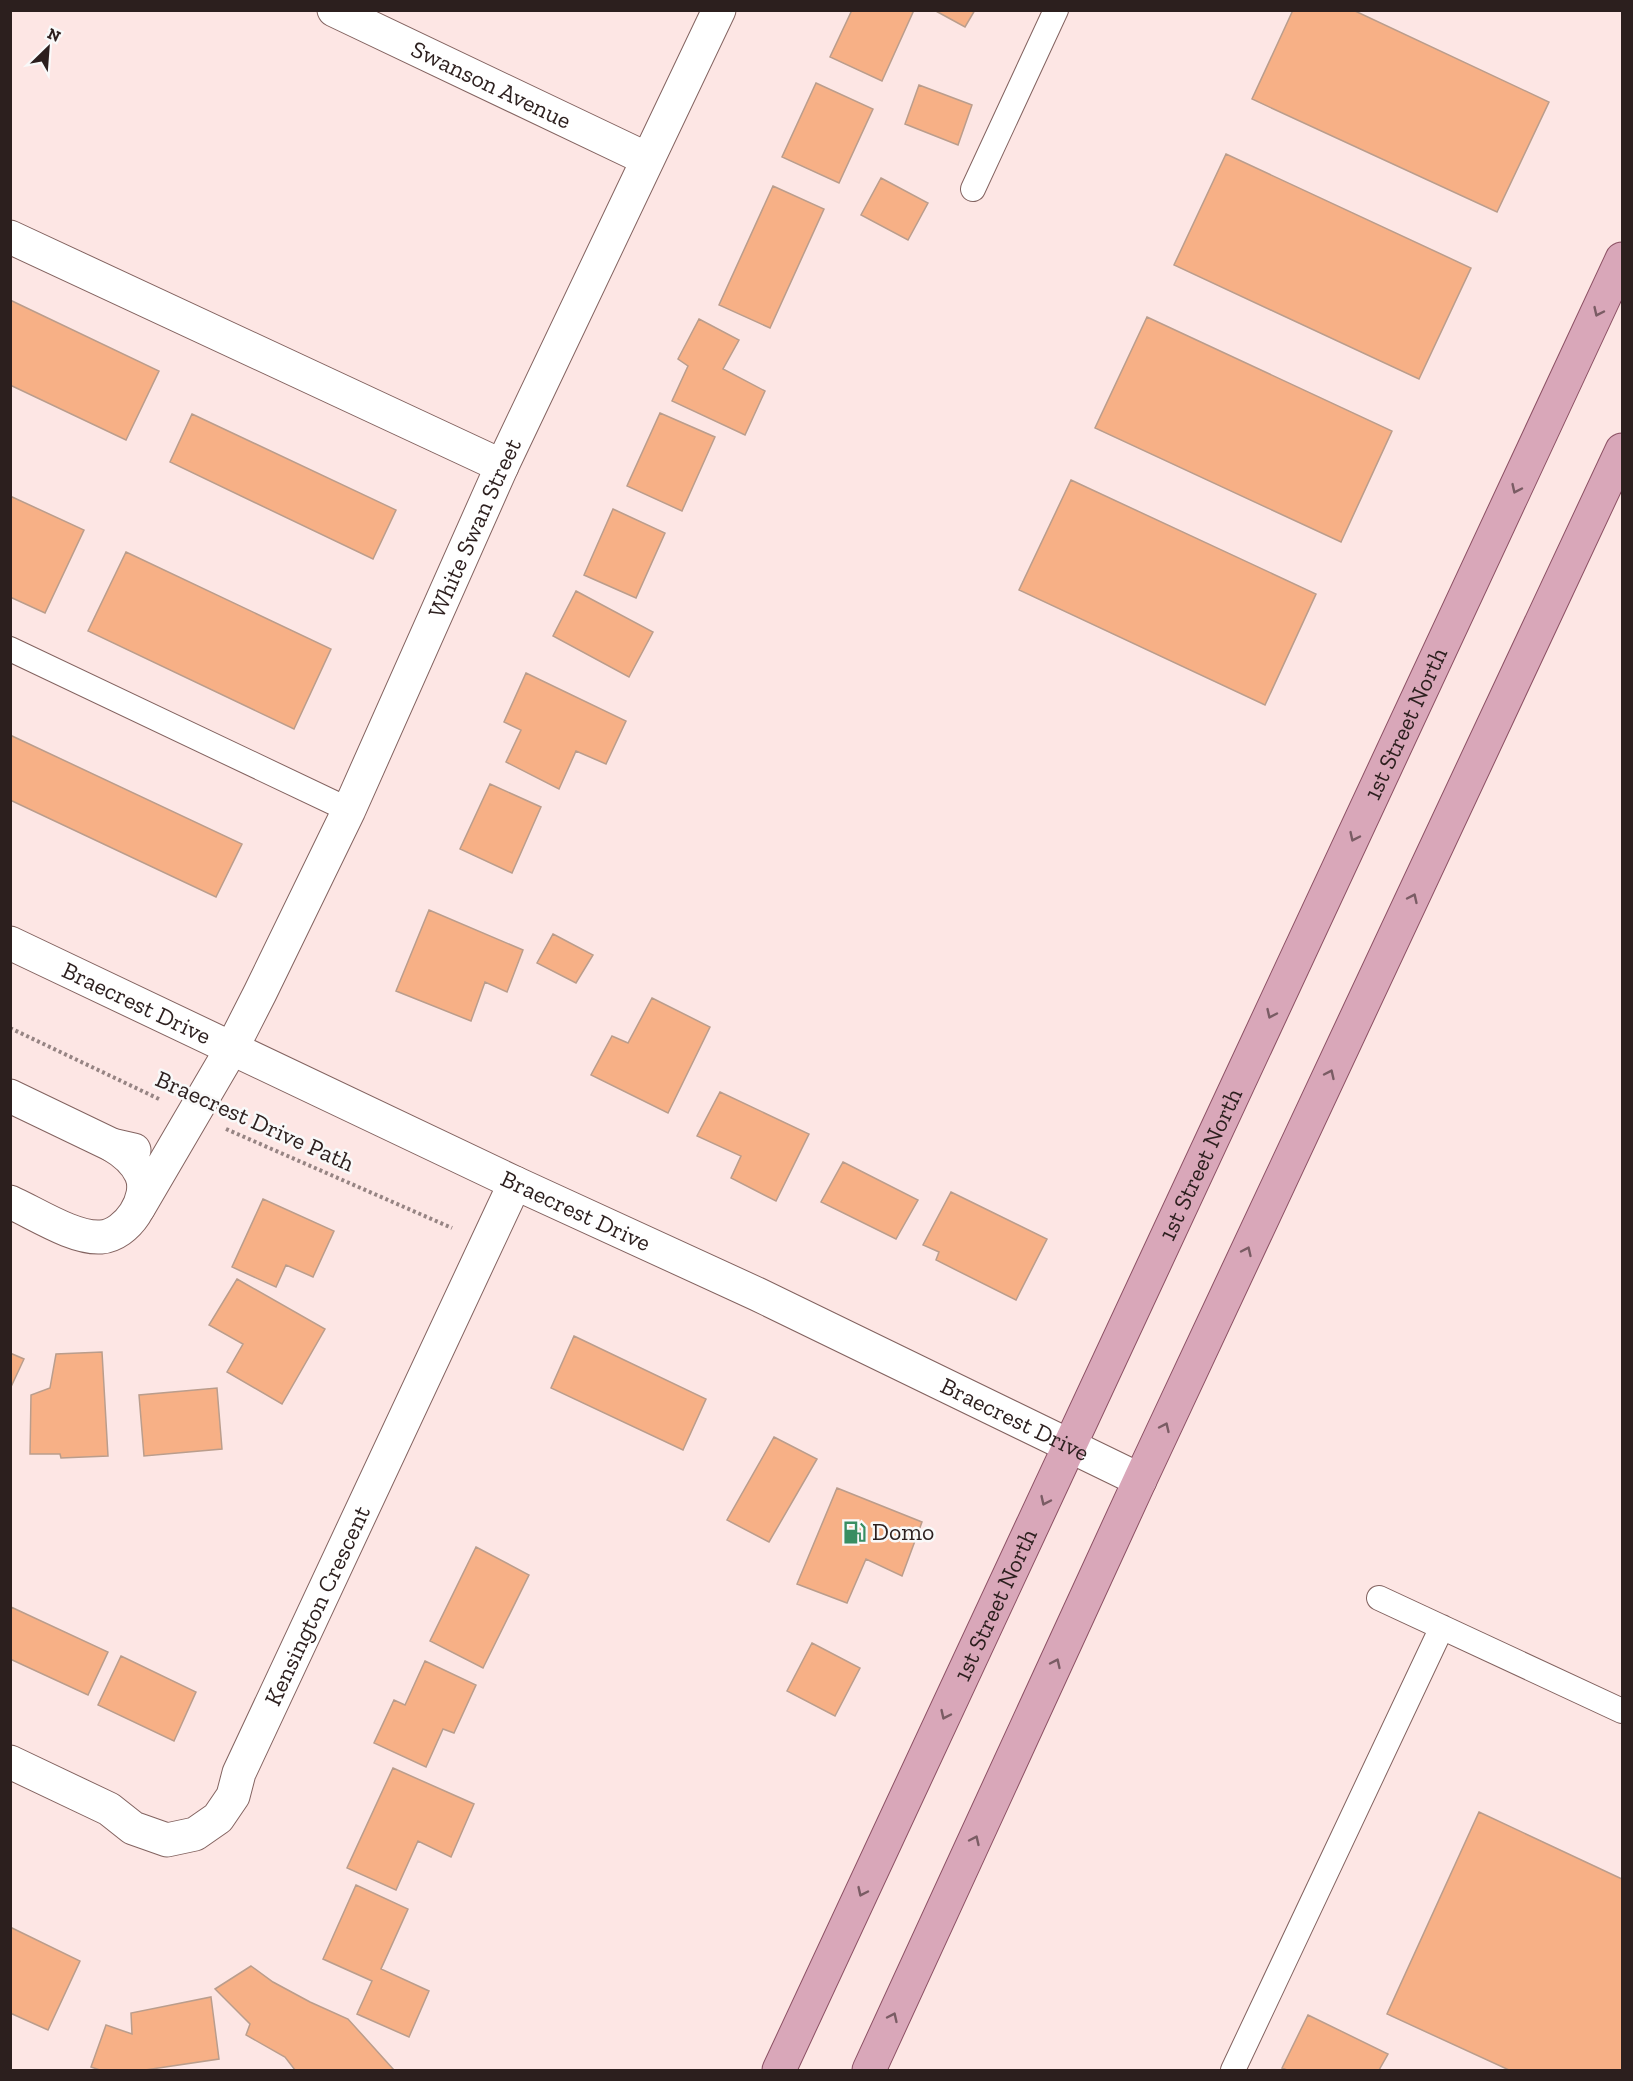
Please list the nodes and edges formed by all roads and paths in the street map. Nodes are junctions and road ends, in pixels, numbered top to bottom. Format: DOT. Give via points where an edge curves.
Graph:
graph roads {
  1 [pos="334,10"];
  2 [pos="719,10"];
  3 [pos="1056,10"];
  4 [pos="647,159"];
  5 [pos="973,189"];
  6 [pos="10,237"];
  7 [pos="1623,259"];
  8 [pos="1623,450"];
  9 [pos="502,466"];
  10 [pos="10,649"];
  11 [pos="349,810"];
  12 [pos="10,943"];
  13 [pos="10,1028"];
  14 [pos="232,1048"];
  15 [pos="10,1096"];
  16 [pos="188,1123"];
  17 [pos="112,1145"];
  18 [pos="515,1183"];
  19 [pos="10,1202"];
  20 [pos="139,1207"];
  21 [pos="487,1243"];
  22 [pos="1070,1448"];
  23 [pos="1140,1480"];
  24 [pos="1379,1598"];
  25 [pos="1442,1627"];
  26 [pos="1623,1711"];
  27 [pos="10,1762"];
  28 [pos="779,2070"];
  29 [pos="869,2070"];
  30 [pos="1233,2070"];
  1 -- 4 [label="street, Swanson Avenue"];
  2 -- 4 [label="street, White Swan Street"];
  3 -- 5 [label="lane"];
  4 -- 9 [label="street, White Swan Street"];
  6 -- 9 [label="street"];
  7 -- 22 [label="main road, 1st Street North, one-way"];
  23 -- 8 [label="main road, one-way"];
  9 -- 11 [label="street, White Swan Street"];
  10 -- 11 [label="lane"];
  11 -- 14 [label="street, White Swan Street"];
  12 -- 14 [label="street, Braecrest Drive"];
  13 -- 16 [label="path, Braecrest Drive Path"];
  14 -- 16 [label="street, White Swan Street"];
  14 -- 18 [label="street, Braecrest Drive"];
  15 -- 17 [label="street"];
  16 -- 17 [label="street" via="177,1139 158,1148 131,1150"];
  16 -- 20 [label="street, White Swan Street"];
  16 -- 21 [label="path, Braecrest Drive Path"];
  17 -- 20 [label="street" via="135,1163 143,1176"];
  18 -- 21 [label="street, Kensington Crescent"];
  18 -- 22 [label="street, Braecrest Drive" via="757,1294"];
  19 -- 20 [label="street, White Swan Street" via="69,1230 102,1237 117,1232"];
  21 -- 27 [label="street, Kensington Crescent" via="239,1773 233,1796 218,1818 195,1834 167,1840 133,1827 109,1809"];
  22 -- 23 [label="street, Braecrest Drive"];
  22 -- 28 [label="main road, 1st Street North, one-way"];
  29 -- 23 [label="main road, one-way"];
  24 -- 25 [label="lane"];
  25 -- 26 [label="lane"];
  25 -- 30 [label="lane"];
}
